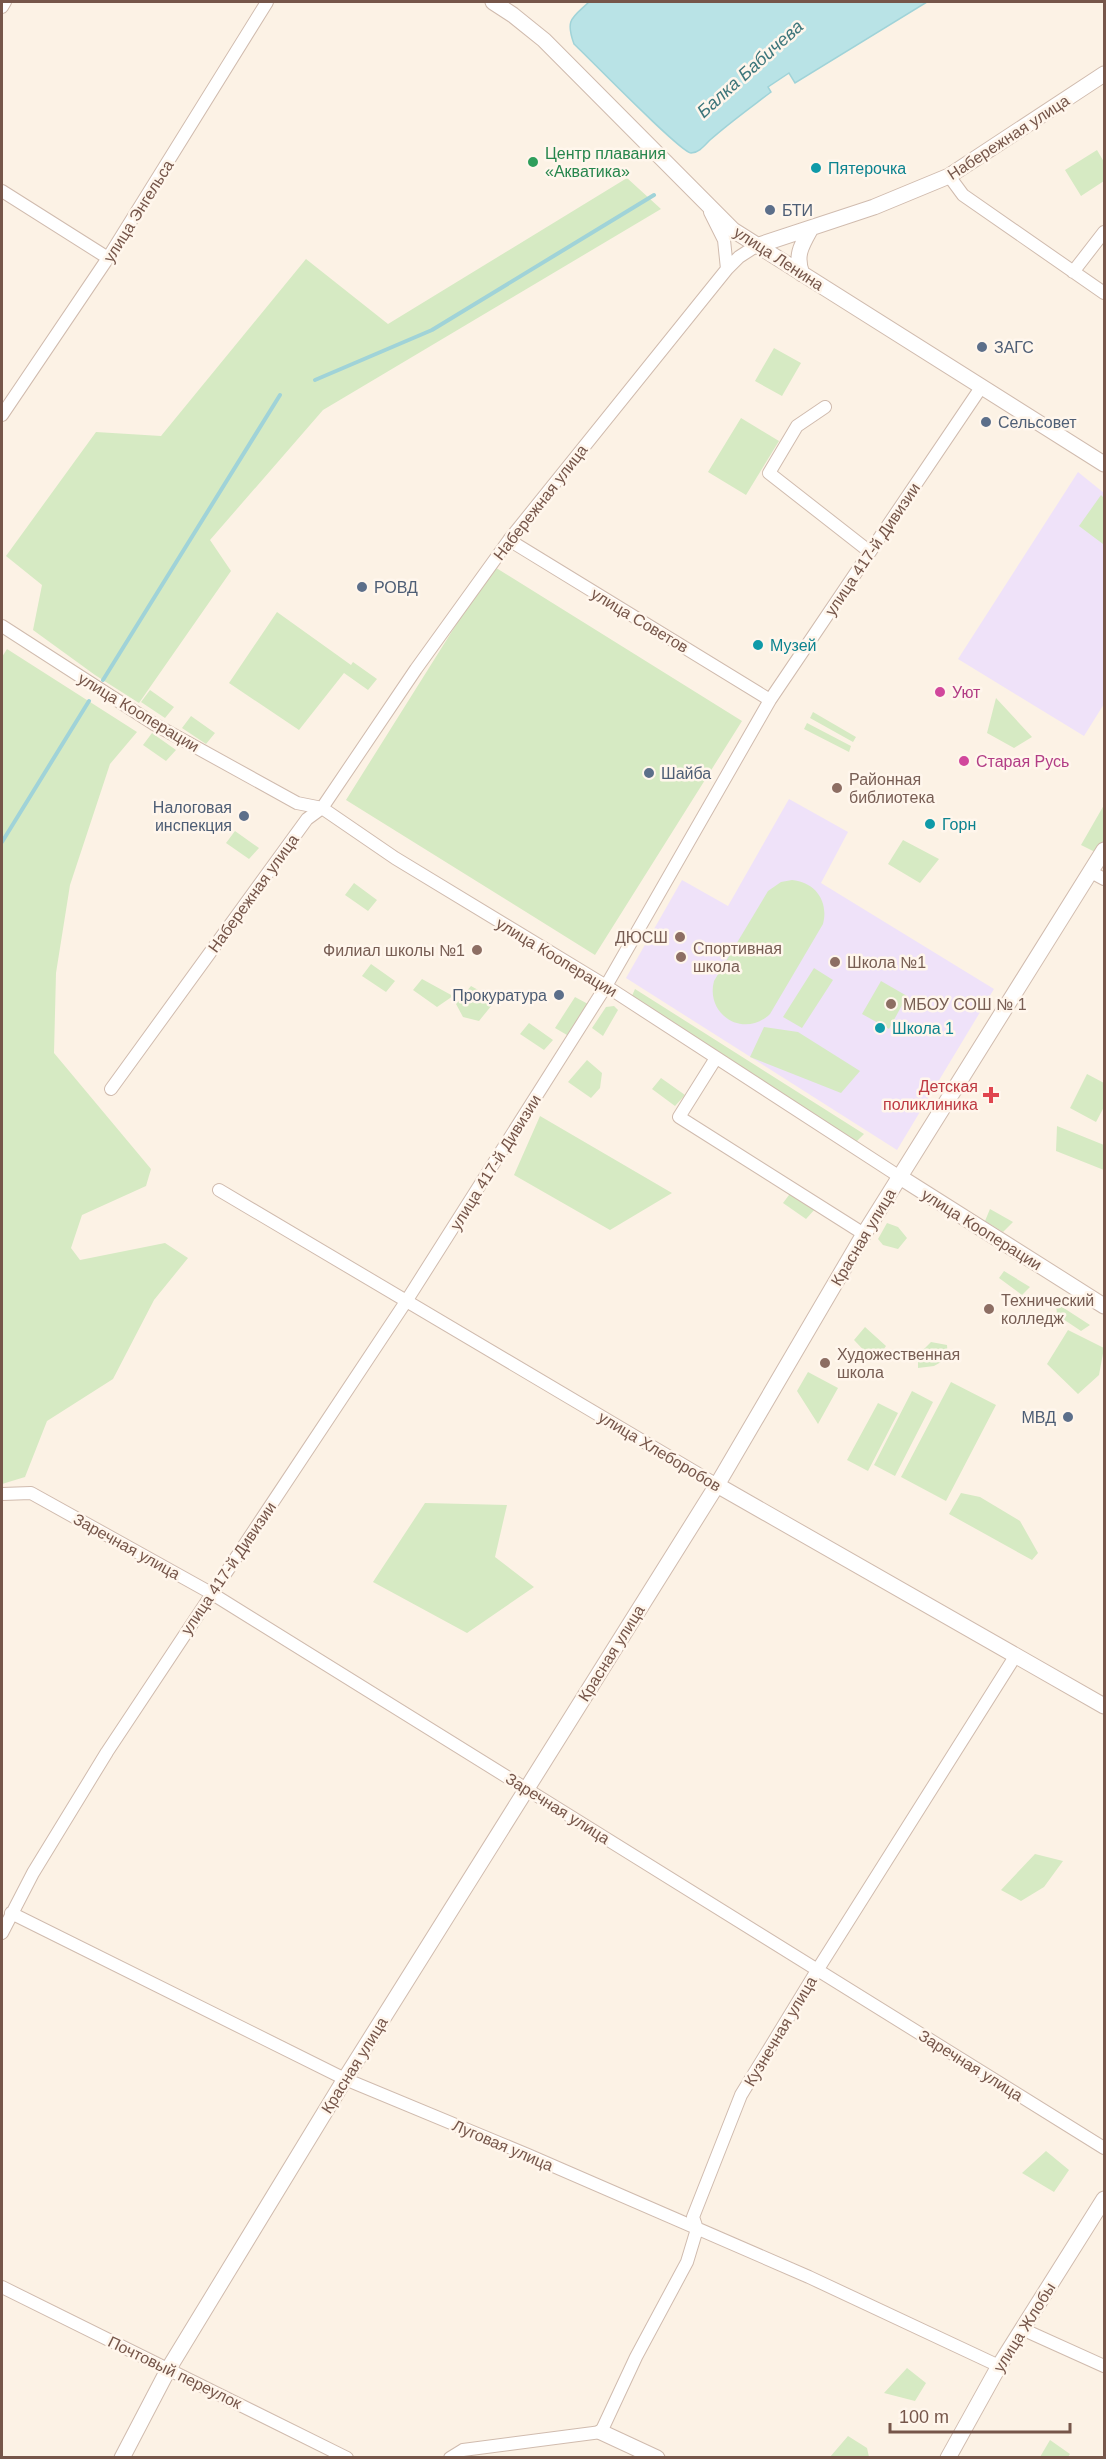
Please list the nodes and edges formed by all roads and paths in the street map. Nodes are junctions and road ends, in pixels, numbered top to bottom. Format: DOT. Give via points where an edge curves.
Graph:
graph roads {
  1 [pos="5,2"];
  2 [pos="267,2"];
  3 [pos="493,2"];
  4 [pos="2,7"];
  5 [pos="1104,74"];
  6 [pos="948,176"];
  7 [pos="2,191"];
  8 [pos="705,203"];
  9 [pos="810,230"];
  10 [pos="1104,232"];
  11 [pos="756,246"];
  12 [pos="108,258"];
  13 [pos="726,268"];
  14 [pos="1073,272"];
  15 [pos="802,274"];
  16 [pos="1104,293"];
  17 [pos="982,386"];
  18 [pos="825,407"];
  19 [pos="2,416"];
  20 [pos="1104,464"];
  21 [pos="509,540"];
  22 [pos="870,552"];
  23 [pos="2,626"];
  24 [pos="770,700"];
  25 [pos="322,808"];
  26 [pos="1104,850"];
  27 [pos="1098,875"];
  28 [pos="606,986"];
  29 [pos="716,1058"];
  30 [pos="111,1089"];
  31 [pos="900,1177"];
  32 [pos="219,1190"];
  33 [pos="864,1234"];
  34 [pos="407,1300"];
  35 [pos="1104,1306"];
  36 [pos="717,1485"];
  37 [pos="2,1494"];
  38 [pos="211,1593"];
  39 [pos="1016,1655"];
  40 [pos="1104,1706"];
  41 [pos="526,1789"];
  42 [pos="11,1913"];
  43 [pos="2,1933"];
  44 [pos="818,1969"];
  45 [pos="345,2079"];
  46 [pos="1104,2148"];
  47 [pos="1104,2199"];
  48 [pos="697,2229"];
  49 [pos="2,2287"];
  50 [pos="1022,2329"];
  51 [pos="999,2366"];
  52 [pos="1104,2366"];
  53 [pos="169,2368"];
  54 [pos="601,2432"];
  55 [pos="122,2457"];
  56 [pos="347,2457"];
  57 [pos="450,2457"];
  58 [pos="657,2457"];
  59 [pos="948,2457"];
  1 -- 4 [label="street"];
  2 -- 12 [label="street, улица Энгельса"];
  3 -- 8 [label="street, улица Ленина" via="544,40"];
  5 -- 6 [label="street, Набережная улица"];
  6 -- 9 [label="street, Набережная улица"];
  6 -- 14 [label="street" via="963,195"];
  7 -- 12 [label="street"];
  8 -- 11 [label="street, улица Ленина"];
  8 -- 13 [label="street" via="724,240"];
  9 -- 11 [label="street, Набережная улица"];
  9 -- 15 [label="street" via="798,251"];
  10 -- 14 [label="street"];
  11 -- 13 [label="street, Набережная улица"];
  11 -- 15 [label="street, улица Ленина"];
  12 -- 19 [label="street, улица Энгельса"];
  13 -- 21 [label="street, Набережная улица"];
  14 -- 16 [label="street"];
  15 -- 17 [label="street, улица Ленина"];
  17 -- 20 [label="street, улица Ленина"];
  17 -- 22 [label="street, улица 417-й Дивизии"];
  18 -- 22 [label="street" via="797,426 769,473"];
  21 -- 24 [label="street, улица Советов"];
  21 -- 25 [label="street, Набережная улица"];
  22 -- 24 [label="street, улица 417-й Дивизии"];
  23 -- 25 [label="street, улица Кооперации" via="160,728 297,803"];
  24 -- 28 [label="street, улица 417-й Дивизии"];
  25 -- 28 [label="street, улица Кооперации" via="449,892"];
  25 -- 30 [label="street, Набережная улица" via="308,819"];
  26 -- 27 [label="street, Красная улица"];
  27 -- 31 [label="street, Красная улица"];
  28 -- 29 [label="street, улица Кооперации"];
  28 -- 34 [label="street, улица 417-й Дивизии"];
  29 -- 31 [label="street, улица Кооперации"];
  29 -- 33 [label="street" via="680,1117"];
  31 -- 33 [label="street, Красная улица"];
  31 -- 35 [label="street, улица Кооперации"];
  32 -- 34 [label="street, улица Хлеборобов"];
  33 -- 36 [label="street, Красная улица"];
  34 -- 36 [label="street, улица Хлеборобов"];
  34 -- 38 [label="street, улица 417-й Дивизии"];
  36 -- 39 [label="street, улица Хлеборобов"];
  36 -- 41 [label="street, Красная улица"];
  37 -- 38 [label="street, Заречная улица" via="31,1493"];
  38 -- 41 [label="street, Заречная улица"];
  38 -- 42 [label="street, улица 417-й Дивизии" via="107,1752"];
  39 -- 40 [label="street, улица Хлеборобов"];
  39 -- 44 [label="street, Кузнечная улица"];
  41 -- 44 [label="street, Заречная улица"];
  41 -- 45 [label="street, Красная улица"];
  42 -- 43 [label="street, улица 417-й Дивизии"];
  42 -- 45 [label="street, Луговая улица"];
  44 -- 46 [label="street, Заречная улица"];
  44 -- 48 [label="street, Кузнечная улица" via="741,2095 693,2217"];
  45 -- 48 [label="street, Луговая улица"];
  45 -- 53 [label="street, Красная улица"];
  47 -- 50 [label="street, улица Жлобы"];
  48 -- 51 [label="street, Луговая улица"];
  48 -- 54 [label="street, Кузнечная улица" via="687,2262"];
  49 -- 53 [label="street, Почтовый переулок"];
  50 -- 51 [label="street, улица Жлобы"];
  50 -- 52 [label="street"];
  51 -- 59 [label="street, улица Жлобы"];
  53 -- 55 [label="street, Красная улица"];
  53 -- 56 [label="street, Почтовый переулок"];
  54 -- 57 [label="street" via="463,2450"];
  54 -- 58 [label="street"];
}
